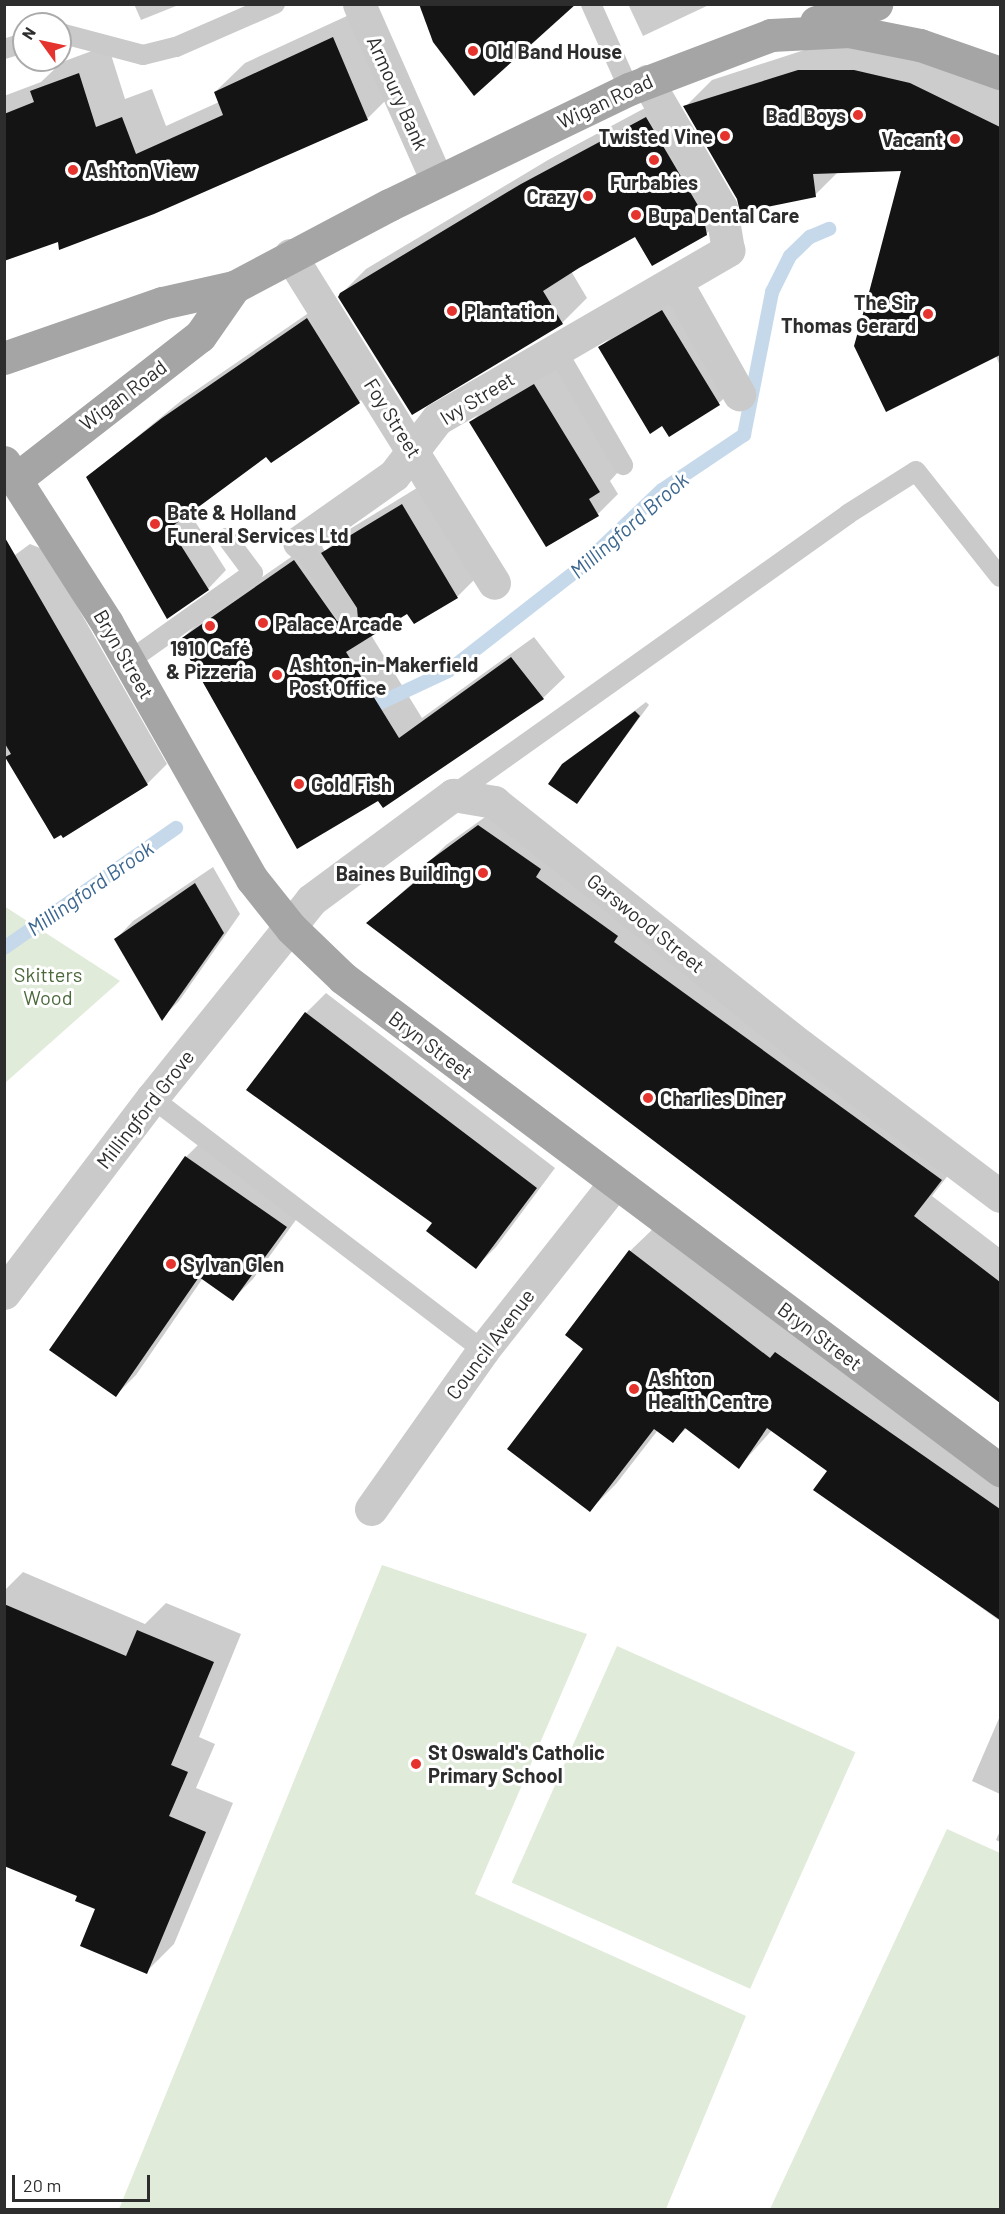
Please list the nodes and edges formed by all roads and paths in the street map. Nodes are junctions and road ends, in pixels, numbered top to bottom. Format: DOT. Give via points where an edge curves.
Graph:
graph roads {
  1 [pos="275,4"];
  2 [pos="359,4"];
  3 [pos="591,4"];
  4 [pos="876,4"];
  5 [pos="771,35"];
  6 [pos="72,36"];
  7 [pos="1000,73"];
  8 [pos="638,85"];
  9 [pos="437,181"];
  10 [pos="290,255"];
  11 [pos="676,282"];
  12 [pos="234,287"];
  13 [pos="556,351"];
  14 [pos="4,358"];
  15 [pos="739,394"];
  16 [pos="413,449"];
  17 [pos="623,465"];
  18 [pos="10,470"];
  19 [pos="227,538"];
  20 [pos="299,542"];
  21 [pos="1000,577"];
  22 [pos="494,583"];
  23 [pos="346,614"];
  24 [pos="129,661"];
  25 [pos="453,795"];
  26 [pos="291,928"];
  27 [pos="152,1098"];
  28 [pos="615,1183"];
  29 [pos="1000,1197"];
  30 [pos="4,1293"];
  31 [pos="483,1350"];
  32 [pos="1000,1470"];
  33 [pos="371,1509"];
  1 -- 6 [label="lane" via="176,47 143,56"];
  2 -- 9 [label="street, Armoury Bank"];
  3 -- 8 [label="lane"];
  4 -- 5 [label="main road"];
  5 -- 7 [label="main road, Wigan Road" via="849,31 920,45"];
  5 -- 8 [label="main road, Wigan Road"];
  8 -- 9 [label="main road, Wigan Road"];
  8 -- 11 [label="street, Ivy Street" via="721,208 728,250"];
  9 -- 10 [label="main road, Wigan Road"];
  10 -- 12 [label="main road, Wigan Road"];
  10 -- 16 [label="street, Foy Street"];
  11 -- 13 [label="street, Ivy Street"];
  11 -- 15 [label="street"];
  12 -- 14 [label="main road, Wigan Road" via="162,303"];
  12 -- 18 [label="main road, Wigan Road" via="200,336"];
  13 -- 16 [label="street, Ivy Street" via="437,419"];
  13 -- 17 [label="lane"];
  16 -- 20 [label="street, Ivy Street" via="394,476"];
  16 -- 22 [label="street, Foy Street"];
  18 -- 24 [label="main road, Bryn Street"];
  19 -- 24 [label="lane" via="253,573"];
  20 -- 23 [label="lane"];
  21 -- 25 [label="lane" via="916,471 848,514"];
  24 -- 26 [label="main road, Bryn Street" via="252,879"];
  25 -- 26 [label="street" via="311,900"];
  25 -- 29 [label="street, Garswood Street" via="494,802 801,1046"];
  26 -- 27 [label="street, Millingford Grove"];
  26 -- 28 [label="main road, Bryn Street" via="343,978"];
  27 -- 30 [label="street, Millingford Grove"];
  27 -- 31 [label="lane"];
  28 -- 31 [label="street, Council Avenue"];
  28 -- 32 [label="main road, Bryn Street"];
  31 -- 33 [label="street, Council Avenue"];
}
